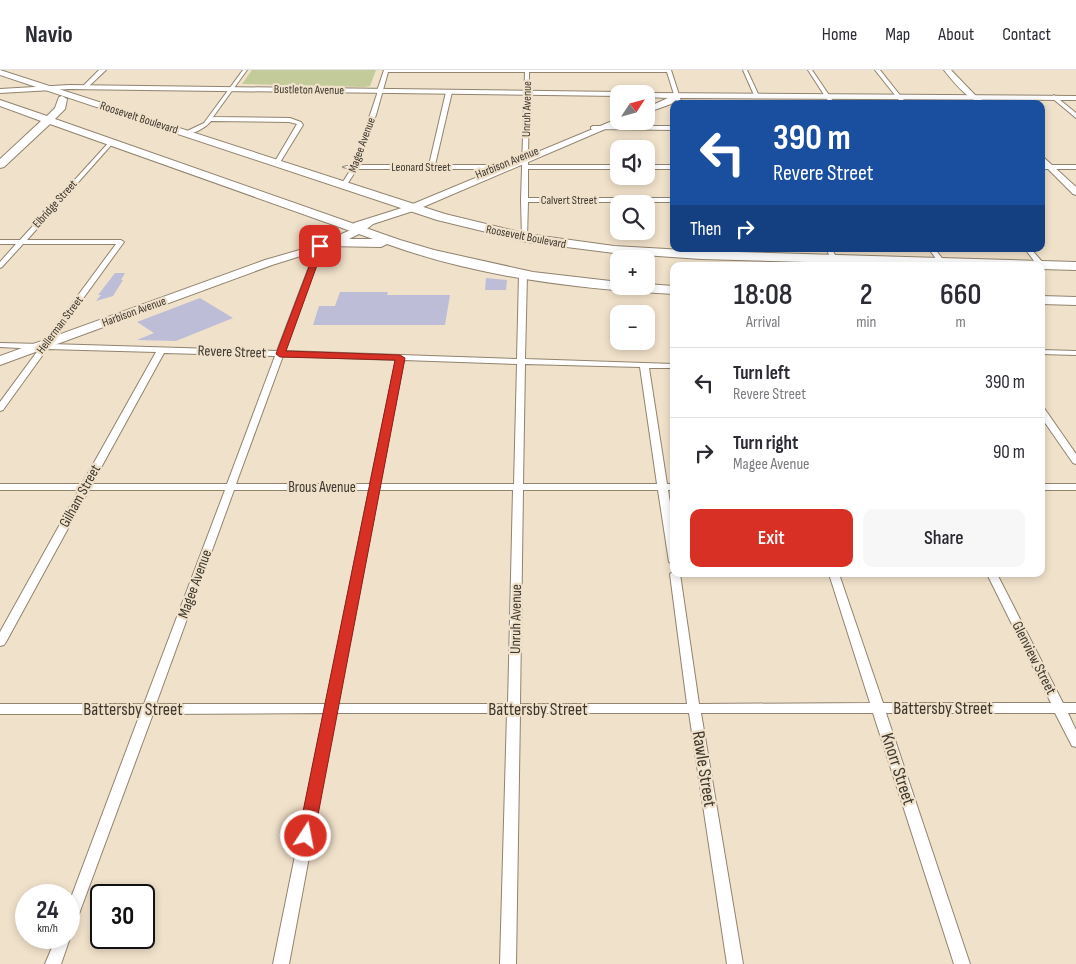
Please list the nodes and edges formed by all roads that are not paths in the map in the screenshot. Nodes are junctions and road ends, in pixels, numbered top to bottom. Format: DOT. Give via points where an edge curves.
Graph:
graph roads {
  1 [pos="103,70"];
  2 [pos="245,70"];
  3 [pos="386,70"];
  4 [pos="669,70"];
  5 [pos="745,70"];
  6 [pos="810,70"];
  7 [pos="877,70"];
  8 [pos="947,70"];
  9 [pos="527,71"];
  10 [pos="0,72"];
  11 [pos="0,79"];
  12 [pos="85,87"];
  13 [pos="48,88"];
  14 [pos="30,89"];
  15 [pos="0,90"];
  16 [pos="231,90"];
  17 [pos="378,91"];
  18 [pos="450,92"];
  19 [pos="527,94"];
  20 [pos="610,94"];
  21 [pos="655,94"];
  22 [pos="677,95"];
  23 [pos="0,96"];
  24 [pos="828,96"];
  25 [pos="899,96"];
  26 [pos="79,98"];
  27 [pos="755,98"];
  28 [pos="1054,98"];
  29 [pos="1076,98"];
  30 [pos="62,99"];
  31 [pos="670,100"];
  32 [pos="671,100"];
  33 [pos="679,100"];
  34 [pos="830,100"];
  35 [pos="902,100"];
  36 [pos="976,100"];
  37 [pos="0,103"];
  38 [pos="655,103"];
  39 [pos="655,107"];
  40 [pos="90,108"];
  41 [pos="58,116"];
  42 [pos="1076,116"];
  43 [pos="210,119"];
  44 [pos="364,120"];
  45 [pos="610,121"];
  46 [pos="610,125"];
  47 [pos="593,128"];
  48 [pos="604,128"];
  49 [pos="670,128"];
  50 [pos="361,129"];
  51 [pos="368,129"];
  52 [pos="183,136"];
  53 [pos="111,142"];
  54 [pos="126,147"];
  55 [pos="175,156"];
  56 [pos="349,160"];
  57 [pos="526,161"];
  58 [pos="1045,161"];
  59 [pos="278,164"];
  60 [pos="0,166"];
  61 [pos="610,166"];
  62 [pos="346,167"];
  63 [pos="354,167"];
  64 [pos="432,167"];
  65 [pos="496,167"];
  66 [pos="655,167"];
  67 [pos="670,167"];
  68 [pos="1076,167"];
  69 [pos="1045,168"];
  70 [pos="1052,168"];
  71 [pos="1045,172"];
  72 [pos="247,182"];
  73 [pos="344,185"];
  74 [pos="1076,192"];
  75 [pos="524,200"];
  76 [pos="670,200"];
  77 [pos="280,202"];
  78 [pos="1076,203"];
  79 [pos="404,208"];
  80 [pos="359,227"];
  81 [pos="324,235"];
  82 [pos="524,238"];
  83 [pos="0,242"];
  84 [pos="21,242"];
  85 [pos="396,243"];
  86 [pos="934,252"];
  87 [pos="730,253"];
  88 [pos="831,254"];
  89 [pos="610,258"];
  90 [pos="655,261"];
  91 [pos="680,262"];
  92 [pos="941,262"];
  93 [pos="0,266"];
  94 [pos="1076,266"];
  95 [pos="1045,268"];
  96 [pos="1045,269"];
  97 [pos="1076,273"];
  98 [pos="523,274"];
  99 [pos="610,277"];
  100 [pos="655,281"];
  101 [pos="670,282"];
  102 [pos="670,290"];
  103 [pos="1045,292"];
  104 [pos="1076,293"];
  105 [pos="1045,300"];
  106 [pos="1076,301"];
  107 [pos="0,345"];
  108 [pos="43,346"];
  109 [pos="161,350"];
  110 [pos="1045,352"];
  111 [pos="280,354"];
  112 [pos="1076,354"];
  113 [pos="400,358"];
  114 [pos="0,361"];
  115 [pos="521,361"];
  116 [pos="644,365"];
  117 [pos="670,366"];
  118 [pos="0,408"];
  119 [pos="1045,416"];
  120 [pos="1076,461"];
  121 [pos="0,487"];
  122 [pos="85,487"];
  123 [pos="231,487"];
  124 [pos="375,487"];
  125 [pos="519,487"];
  126 [pos="668,487"];
  127 [pos="1045,487"];
  128 [pos="1076,487"];
  129 [pos="670,512"];
  130 [pos="675,577"];
  131 [pos="835,577"];
  132 [pos="994,577"];
  133 [pos="0,642"];
  134 [pos="514,708"];
  135 [pos="694,708"];
  136 [pos="879,708"];
  137 [pos="1059,708"];
  138 [pos="1076,708"];
  139 [pos="0,709"];
  140 [pos="148,709"];
  141 [pos="331,709"];
  142 [pos="1076,742"];
  143 [pos="80,892"];
  144 [pos="59,949"];
  145 [pos="53,964"];
  146 [pos="281,964"];
  147 [pos="508,964"];
  148 [pos="735,964"];
  149 [pos="962,964"];
  1 -- 12 [label="street"];
  2 -- 16 [label="street"];
  3 -- 9 [label="street"];
  3 -- 17 [label="street, Magee Avenue"];
  4 -- 9 [label="street"];
  4 -- 22 [label="street"];
  5 -- 27 [label="street"];
  6 -- 24 [label="street"];
  7 -- 25 [label="street"];
  8 -- 36 [label="street"];
  9 -- 19 [label="street, Unruh Avenue"];
  10 -- 13 [label="highway, Roosevelt Boulevard"];
  11 -- 14 [label="highway, Roosevelt Boulevard"];
  12 -- 13 [label="main road, Bustleton Avenue"];
  12 -- 16 [label="main road, Bustleton Avenue"];
  12 -- 26 [label="main road" via="77,95"];
  13 -- 14 [label="main road, Bustleton Avenue"];
  13 -- 26 [label="highway, Roosevelt Boulevard"];
  14 -- 15 [label="main road, Bustleton Avenue"];
  14 -- 30 [label="highway, Roosevelt Boulevard"];
  16 -- 17 [label="main road, Bustleton Avenue"];
  16 -- 43 [label="street"];
  17 -- 18 [label="main road, Bustleton Avenue"];
  17 -- 44 [label="street, Magee Avenue"];
  17 -- 51 [label="street, Magee Avenue" via="380,94"];
  18 -- 19 [label="main road, Bustleton Avenue"];
  18 -- 64 [label="street"];
  19 -- 20 [label="main road, Bustleton Avenue"];
  19 -- 57 [label="street, Unruh Avenue"];
  21 -- 22 [label="main road"];
  22 -- 27 [label="main road"];
  22 -- 32 [label="main road"];
  22 -- 33 [label="street"];
  22 -- 38 [label="main road"];
  23 -- 41 [label="highway, Roosevelt Boulevard"];
  24 -- 25 [label="main road"];
  24 -- 27 [label="main road"];
  24 -- 34 [label="street"];
  25 -- 35 [label="street"];
  25 -- 36 [label="main road"];
  26 -- 40 [label="highway, Roosevelt Boulevard"];
  28 -- 29 [label="main road"];
  28 -- 36 [label="main road"];
  28 -- 42 [label="street"];
  30 -- 40 [label="highway, Roosevelt Boulevard"];
  30 -- 41 [label="highway"];
  31 -- 39 [label="main road"];
  37 -- 41 [label="highway, Roosevelt Boulevard"];
  40 -- 52 [label="highway, Roosevelt Boulevard"];
  41 -- 53 [label="highway, Roosevelt Boulevard"];
  41 -- 55 [label="highway, Roosevelt Boulevard"];
  41 -- 60 [label="highway"];
  43 -- 52 [label="street" via="202,127"];
  43 -- 59 [label="street" via="299,122"];
  45 -- 47 [label="main road, Harbison Avenue"];
  46 -- 48 [label="main road, Harbison Avenue"];
  47 -- 48 [label="street"];
  47 -- 57 [label="main road, Harbison Avenue"];
  48 -- 49 [label="street"];
  48 -- 57 [label="main road, Harbison Avenue"];
  50 -- 51 [label="street"];
  51 -- 63 [label="street, Magee Avenue"];
  52 -- 59 [label="highway, Roosevelt Boulevard"];
  52 -- 79 [label="highway, Roosevelt Boulevard"];
  53 -- 54 [label="highway, Roosevelt Boulevard"];
  53 -- 84 [label="street, Elbridge Street"];
  54 -- 55 [label="highway"];
  54 -- 77 [label="highway, Roosevelt Boulevard"];
  55 -- 72 [label="highway, Roosevelt Boulevard"];
  56 -- 62 [label="street, Magee Avenue"];
  57 -- 61 [label="street"];
  57 -- 65 [label="main road, Harbison Avenue"];
  57 -- 75 [label="street, Unruh Avenue"];
  57 -- 79 [label="main road, Harbison Avenue"];
  58 -- 70 [label="street"];
  59 -- 73 [label="highway, Roosevelt Boulevard"];
  62 -- 63 [label="street, Leonard Street"];
  62 -- 73 [label="street, Magee Avenue" via="342,179"];
  63 -- 64 [label="street, Leonard Street"];
  63 -- 73 [label="street, Magee Avenue"];
  64 -- 65 [label="street, Leonard Street"];
  65 -- 79 [label="main road, Harbison Avenue"];
  66 -- 67 [label="street"];
  68 -- 70 [label="street"];
  69 -- 70 [label="street"];
  70 -- 74 [label="street"];
  71 -- 78 [label="street"];
  72 -- 77 [label="highway"];
  72 -- 80 [label="highway, Roosevelt Boulevard"];
  73 -- 79 [label="highway, Roosevelt Boulevard"];
  75 -- 76 [label="street, Calvert Street"];
  75 -- 82 [label="street, Unruh Avenue"];
  77 -- 81 [label="highway, Roosevelt Boulevard"];
  79 -- 80 [label="main road, Harbison Avenue"];
  79 -- 82 [label="highway, Roosevelt Boulevard"];
  79 -- 89 [label="highway, Roosevelt Boulevard" via="494,240"];
  80 -- 81 [label="highway, Roosevelt Boulevard"];
  80 -- 81 [label="main road, Harbison Avenue"];
  80 -- 85 [label="highway, Roosevelt Boulevard"];
  80 -- 99 [label="highway, Roosevelt Boulevard" via="482,258 558,272"];
  81 -- 85 [label="highway"];
  81 -- 108 [label="main road, Harbison Avenue" via="288,258 269,262"];
  81 -- 111 [label="street, Magee Avenue"];
  82 -- 87 [label="highway, Roosevelt Boulevard" via="629,252"];
  83 -- 84 [label="street"];
  84 -- 93 [label="street, Elbridge Street"];
  84 -- 108 [label="street, Hellerman Street" via="121,242"];
  85 -- 98 [label="highway, Roosevelt Boulevard" via="456,261"];
  86 -- 92 [label="street"];
  87 -- 88 [label="highway, Roosevelt Boulevard"];
  88 -- 92 [label="highway, Roosevelt Boulevard"];
  90 -- 91 [label="highway"];
  94 -- 95 [label="highway, Roosevelt Boulevard"];
  96 -- 97 [label="highway, Roosevelt Boulevard"];
  98 -- 102 [label="highway, Roosevelt Boulevard"];
  98 -- 115 [label="street, Unruh Avenue"];
  100 -- 101 [label="highway"];
  103 -- 104 [label="highway"];
  105 -- 106 [label="highway"];
  107 -- 108 [label="street, Revere Street"];
  108 -- 109 [label="street, Revere Street"];
  108 -- 114 [label="main road, Harbison Avenue"];
  108 -- 118 [label="street, Hellerman Street"];
  109 -- 111 [label="street, Revere Street"];
  109 -- 122 [label="street, Gilham Street"];
  110 -- 112 [label="street"];
  111 -- 113 [label="street, Revere Street"];
  111 -- 123 [label="street, Magee Avenue"];
  113 -- 115 [label="street, Revere Street"];
  113 -- 124 [label="street"];
  115 -- 116 [label="street, Revere Street"];
  115 -- 125 [label="street, Unruh Avenue"];
  116 -- 117 [label="street, Revere Street"];
  116 -- 126 [label="street"];
  119 -- 120 [label="street"];
  121 -- 122 [label="street, Brous Avenue"];
  122 -- 123 [label="street, Brous Avenue"];
  122 -- 133 [label="street, Gilham Street"];
  123 -- 124 [label="street, Brous Avenue"];
  123 -- 140 [label="street, Magee Avenue"];
  124 -- 125 [label="street, Brous Avenue"];
  124 -- 141 [label="street"];
  125 -- 126 [label="street, Brous Avenue"];
  125 -- 134 [label="street, Unruh Avenue"];
  126 -- 129 [label="street"];
  127 -- 128 [label="street"];
  130 -- 135 [label="street, Rawle Street"];
  131 -- 136 [label="street, Knorr Street"];
  132 -- 137 [label="street, Glenview Street"];
  134 -- 135 [label="street, Battersby Street"];
  134 -- 141 [label="street, Battersby Street"];
  134 -- 147 [label="street, Unruh Avenue"];
  135 -- 136 [label="street, Battersby Street"];
  135 -- 148 [label="street, Rawle Street"];
  136 -- 137 [label="street, Battersby Street"];
  136 -- 149 [label="street, Knorr Street"];
  137 -- 138 [label="street, Battersby Street"];
  137 -- 142 [label="street, Glenview Street"];
  139 -- 140 [label="street, Battersby Street"];
  140 -- 141 [label="street, Battersby Street"];
  140 -- 143 [label="street, Magee Avenue"];
  141 -- 146 [label="street"];
  144 -- 145 [label="street"];
}
